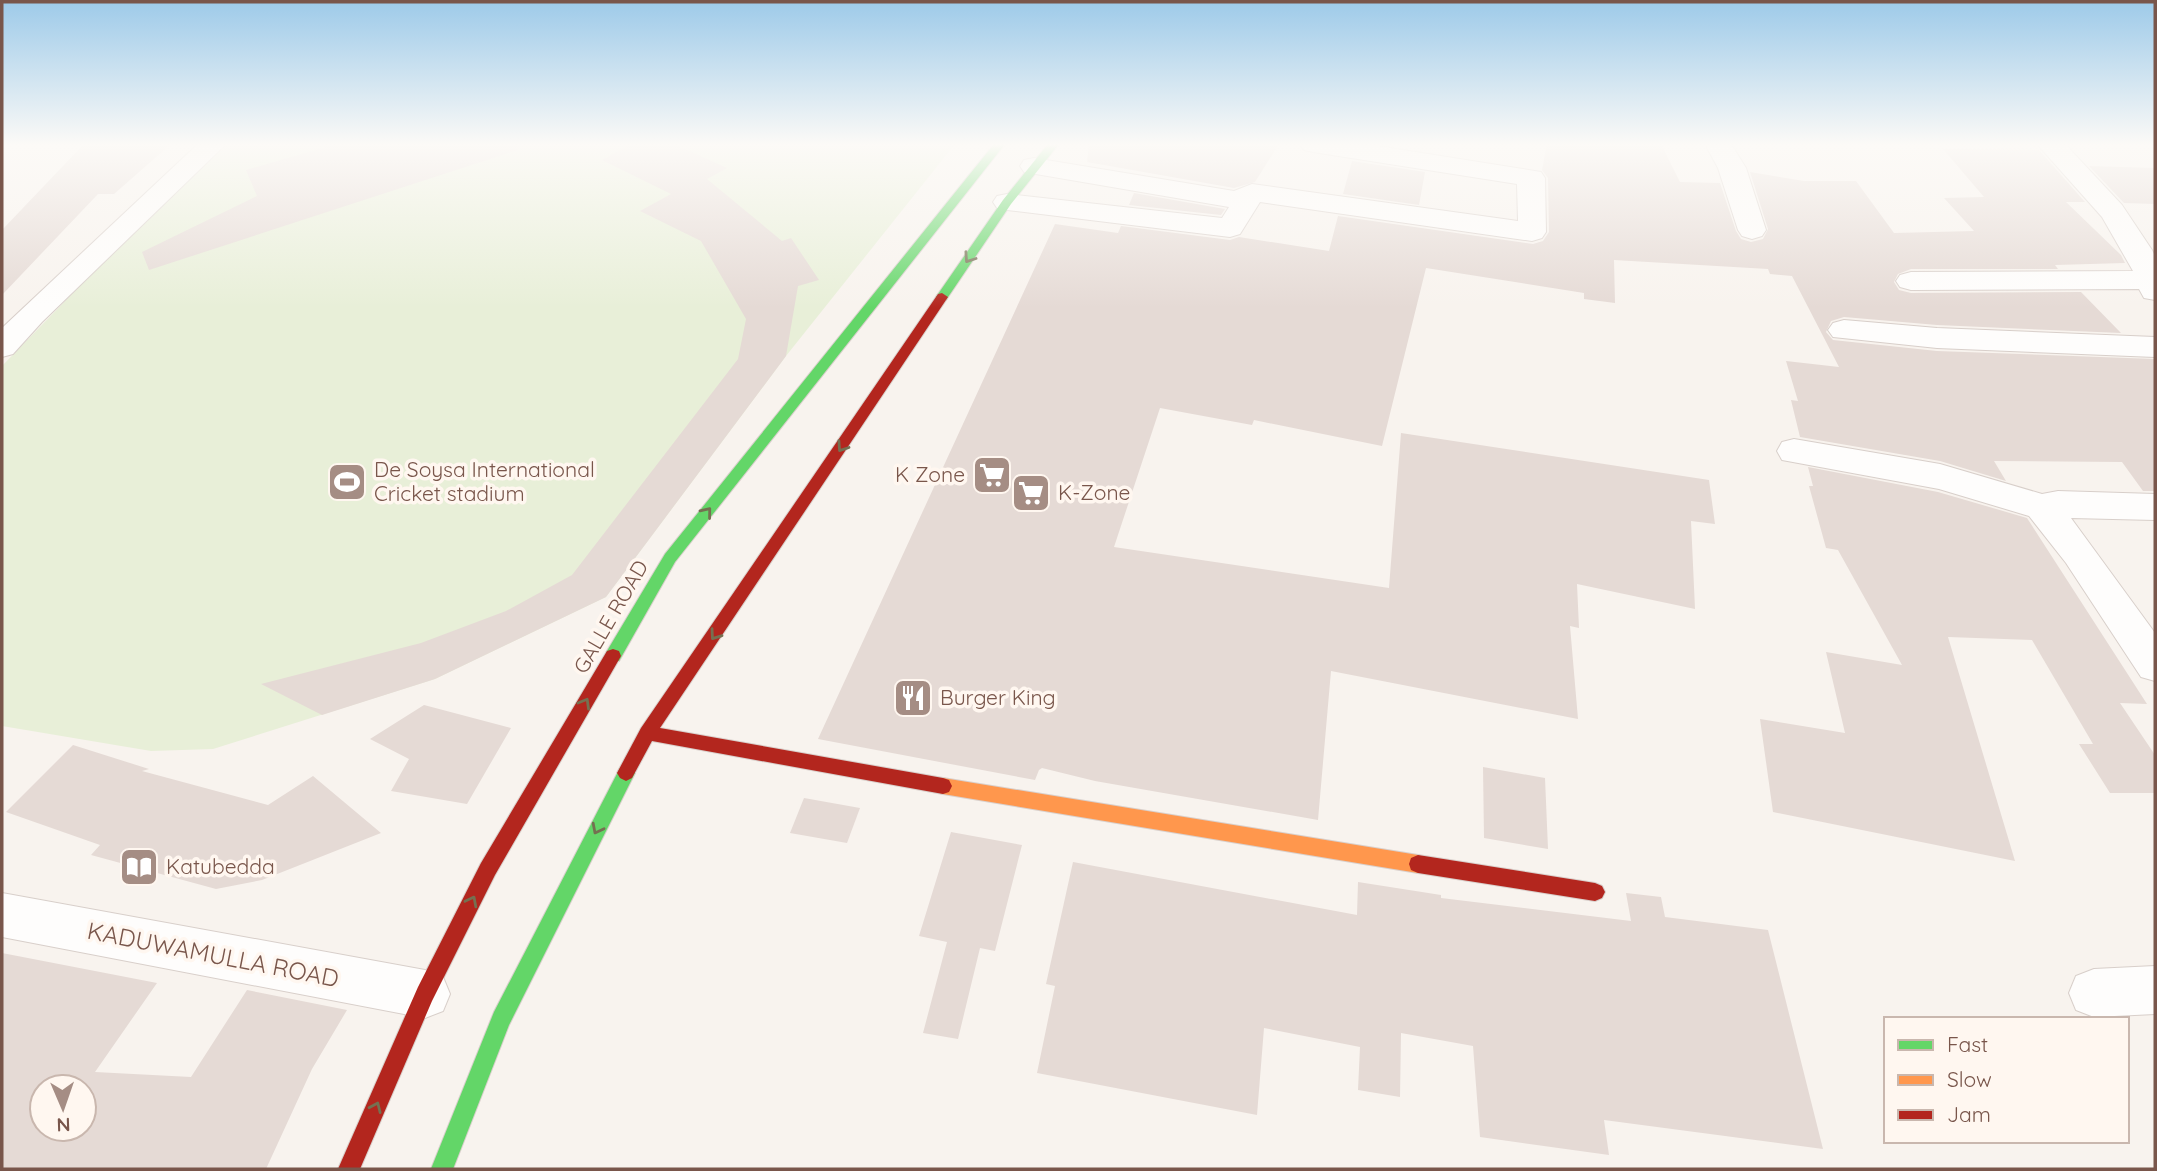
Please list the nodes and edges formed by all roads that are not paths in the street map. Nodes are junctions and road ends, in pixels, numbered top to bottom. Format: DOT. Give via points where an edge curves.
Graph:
graph roads {
  1 [pos="155,199"];
  2 [pos="956,199"];
  3 [pos="1011,199"];
  4 [pos="1087,199"];
  5 [pos="1219,199"];
  6 [pos="1241,199"];
  7 [pos="1248,199"];
  8 [pos="1299,199"];
  9 [pos="1531,199"];
  10 [pos="1742,199"];
  11 [pos="2100,199"];
  12 [pos="1752,230"];
  13 [pos="1911,281"];
  14 [pos="2154,286"];
  15 [pos="1844,330"];
  16 [pos="2,347"];
  17 [pos="2155,347"];
  18 [pos="1794,451"];
  19 [pos="2042,507"];
  20 [pos="2155,507"];
  21 [pos="2155,665"];
  22 [pos="647,733"];
  23 [pos="1595,892"];
  24 [pos="2,915"];
  25 [pos="2155,990"];
  26 [pos="2094,993"];
  27 [pos="425,994"];
  28 [pos="349,1169"];
  29 [pos="442,1169"];
  1 -- 16 [label="street"];
  27 -- 2 [label="main road, GALLE ROAD, one-way" via="488,869 670,558"];
  3 -- 22 [label="main road, one-way"];
  4 -- 7 [label="street" via="1230,228"];
  5 -- 6 [label="street"];
  8 -- 9 [label="street" via="1532,232"];
  10 -- 12 [label="street"];
  11 -- 14 [label="street" via="2137,250"];
  13 -- 14 [label="street"];
  15 -- 17 [label="street"];
  18 -- 19 [label="street" via="1940,477"];
  19 -- 20 [label="street"];
  19 -- 21 [label="street"];
  22 -- 23 [label="main road" via="1032,802"];
  22 -- 29 [label="main road, one-way" via="500,1019"];
  24 -- 27 [label="street, KADUWAMULLA ROAD"];
  25 -- 26 [label="street"];
  28 -- 27 [label="main road, GALLE ROAD, one-way"];
}
